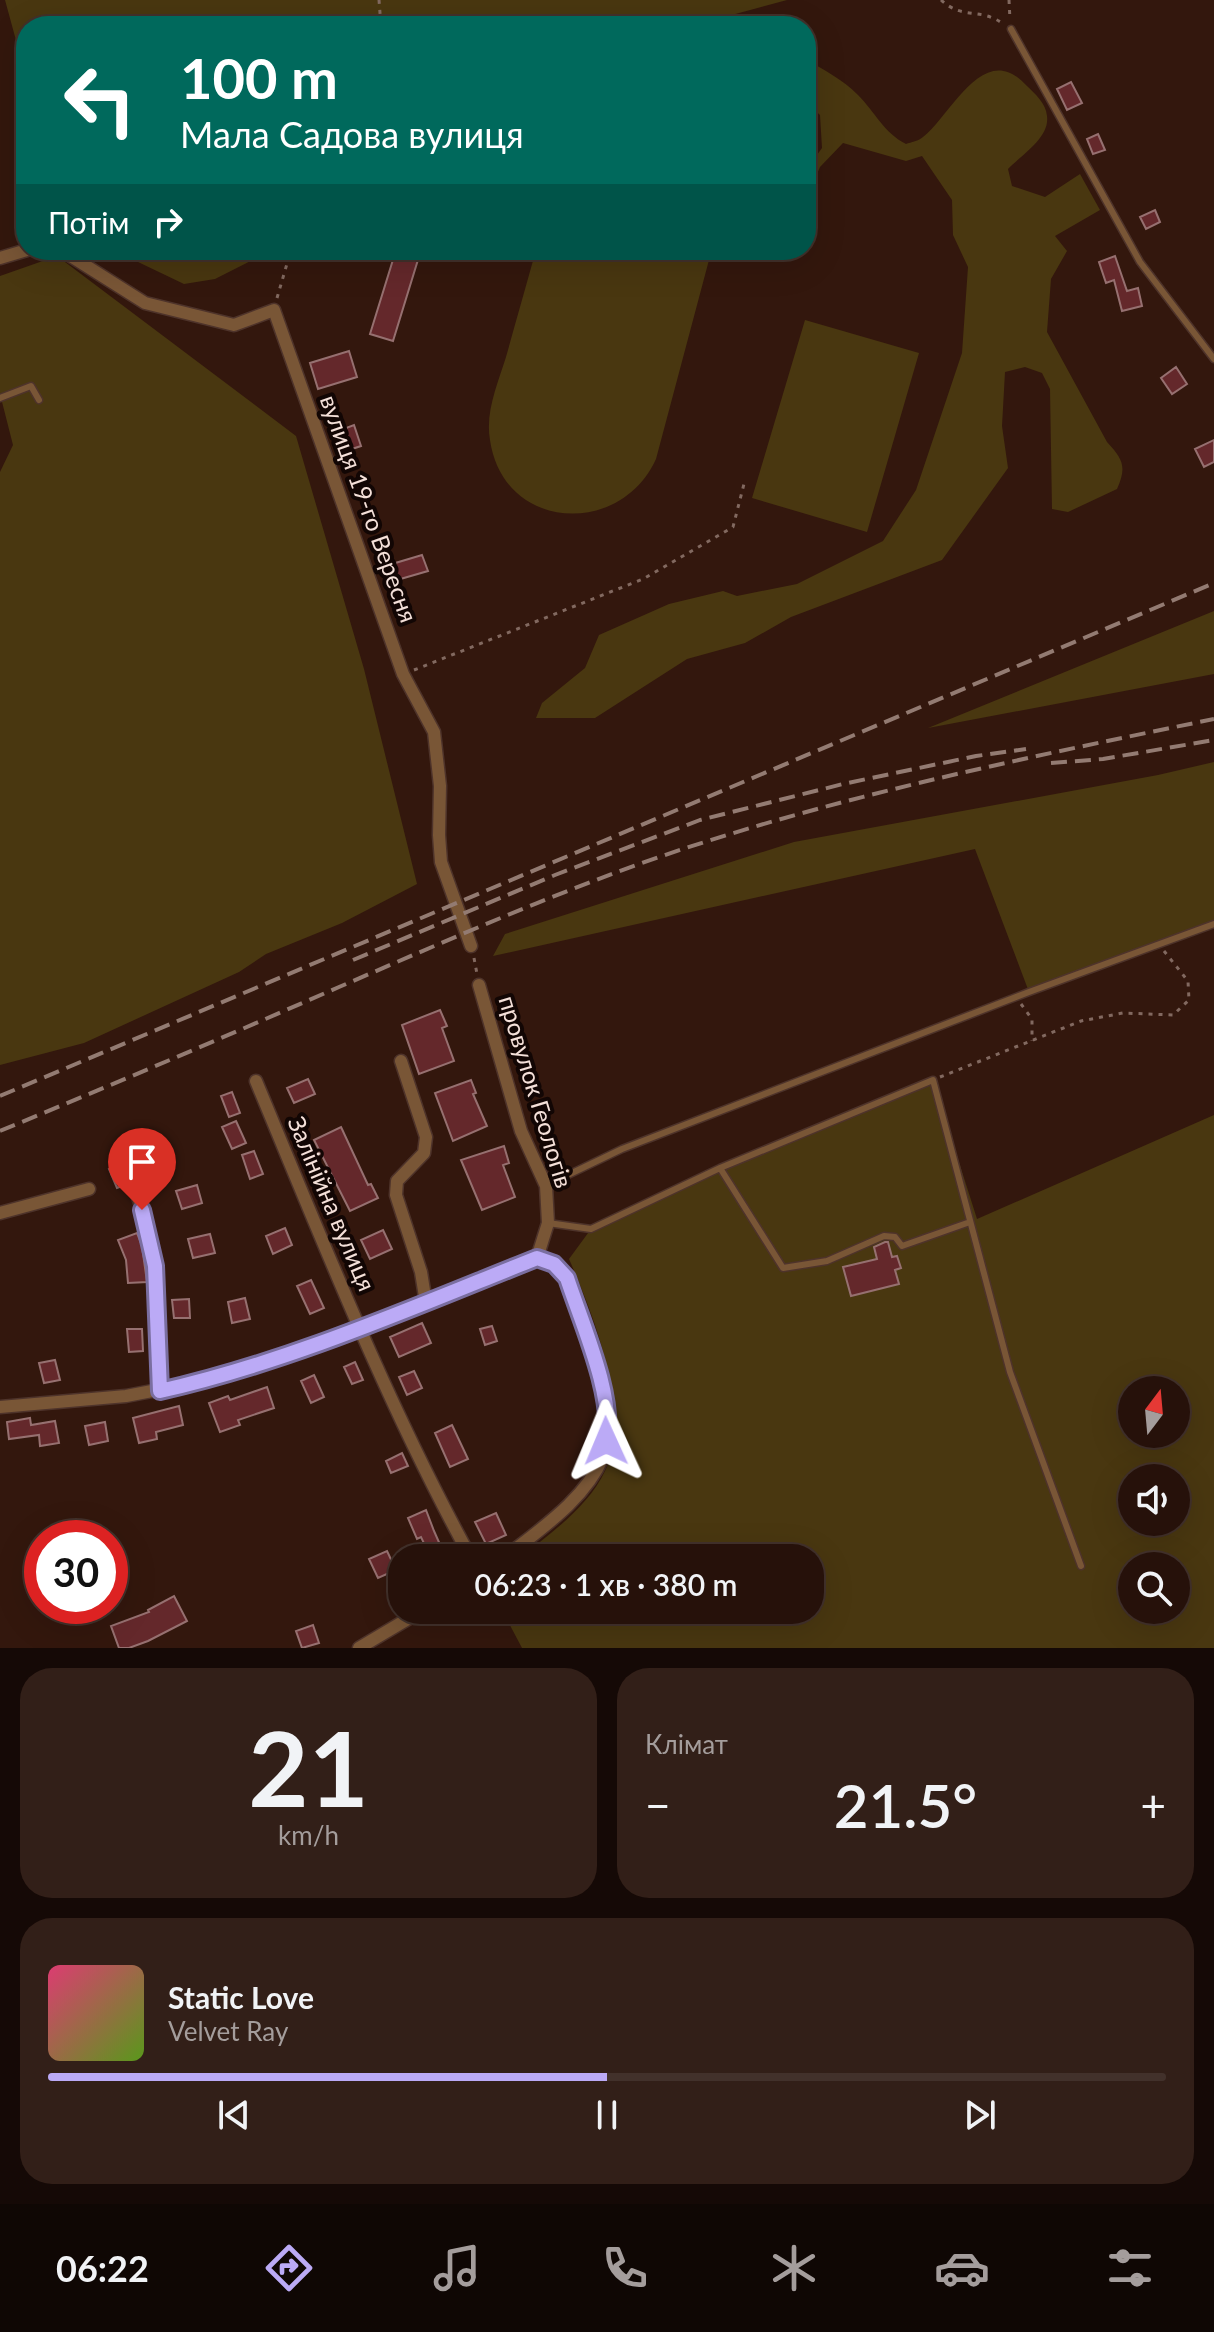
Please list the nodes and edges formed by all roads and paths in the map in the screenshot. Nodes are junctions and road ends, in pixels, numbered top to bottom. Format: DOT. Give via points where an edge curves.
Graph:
graph roads {
  1 [pos="941,0"];
  2 [pos="1009,0"];
  3 [pos="1011,29"];
  4 [pos="77,260"];
  5 [pos="287,260"];
  6 [pos="274,310"];
  7 [pos="1214,359"];
  8 [pos="0,398"];
  9 [pos="39,400"];
  10 [pos="745,480"];
  11 [pos="403,674"];
  12 [pos="1214,924"];
  13 [pos="1159,944"];
  14 [pos="471,946"];
  15 [pos="479,985"];
  16 [pos="1016,997"];
  17 [pos="1032,1041"];
  18 [pos="401,1061"];
  19 [pos="933,1080"];
  20 [pos="256,1081"];
  21 [pos="720,1168"];
  22 [pos="546,1186"];
  23 [pos="89,1189"];
  24 [pos="136,1191"];
  25 [pos="0,1213"];
  26 [pos="970,1222"];
  27 [pos="548,1223"];
  28 [pos="537,1258"];
  29 [pos="426,1303"];
  30 [pos="359,1328"];
  31 [pos="160,1391"];
  32 [pos="0,1407"];
  33 [pos="463,1544"];
  34 [pos="522,1544"];
  35 [pos="1081,1566"];
  36 [pos="399,1624"];
  37 [pos="359,1648"];
  1 -- 3 [label="path" via="954,12 990,14"];
  2 -- 3 [label="path"];
  3 -- 7 [label="lane" via="1140,262"];
  4 -- 6 [label="street" via="145,303 234,325"];
  5 -- 6 [label="path"];
  6 -- 11 [label="street, вулиця 19-го Вересня"];
  8 -- 9 [label="lane" via="31,386"];
  10 -- 11 [label="path" via="733,527 643,579"];
  11 -- 14 [label="street, вулиця 19-го Вересня" via="434,732 441,862"];
  12 -- 13 [label="lane"];
  13 -- 16 [label="lane"];
  13 -- 17 [label="path" via="1188,981 1189,1000 1173,1015 1123,1013 1081,1021"];
  14 -- 15 [label="path"];
  15 -- 22 [label="street, провулок Геологів" via="521,1131"];
  16 -- 17 [label="path" via="1032,1019"];
  16 -- 22 [label="lane" via="622,1149"];
  17 -- 19 [label="path"];
  18 -- 29 [label="street" via="426,1137 424,1153 397,1181 396,1195"];
  19 -- 21 [label="lane"];
  19 -- 26 [label="lane"];
  20 -- 30 [label="street, Залінійна вулиця"];
  21 -- 26 [label="lane" via="783,1268 827,1261 884,1236 895,1237 902,1246"];
  21 -- 27 [label="lane" via="591,1229"];
  22 -- 27 [label="street, провулок Геологів"];
  23 -- 25 [label="street"];
  24 -- 31 [label="street" via="155,1266"];
  26 -- 35 [label="lane" via="1010,1372"];
  27 -- 28 [label="street, провулок Геологів"];
  28 -- 29 [label="street"];
  28 -- 34 [label="street" via="554,1264 567,1278 610,1425 603,1456 582,1489"];
  29 -- 30 [label="street"];
  30 -- 31 [label="street"];
  30 -- 33 [label="street, Залінійна вулиця"];
  31 -- 32 [label="street"];
  36 -- 37 [label="street"];
}
